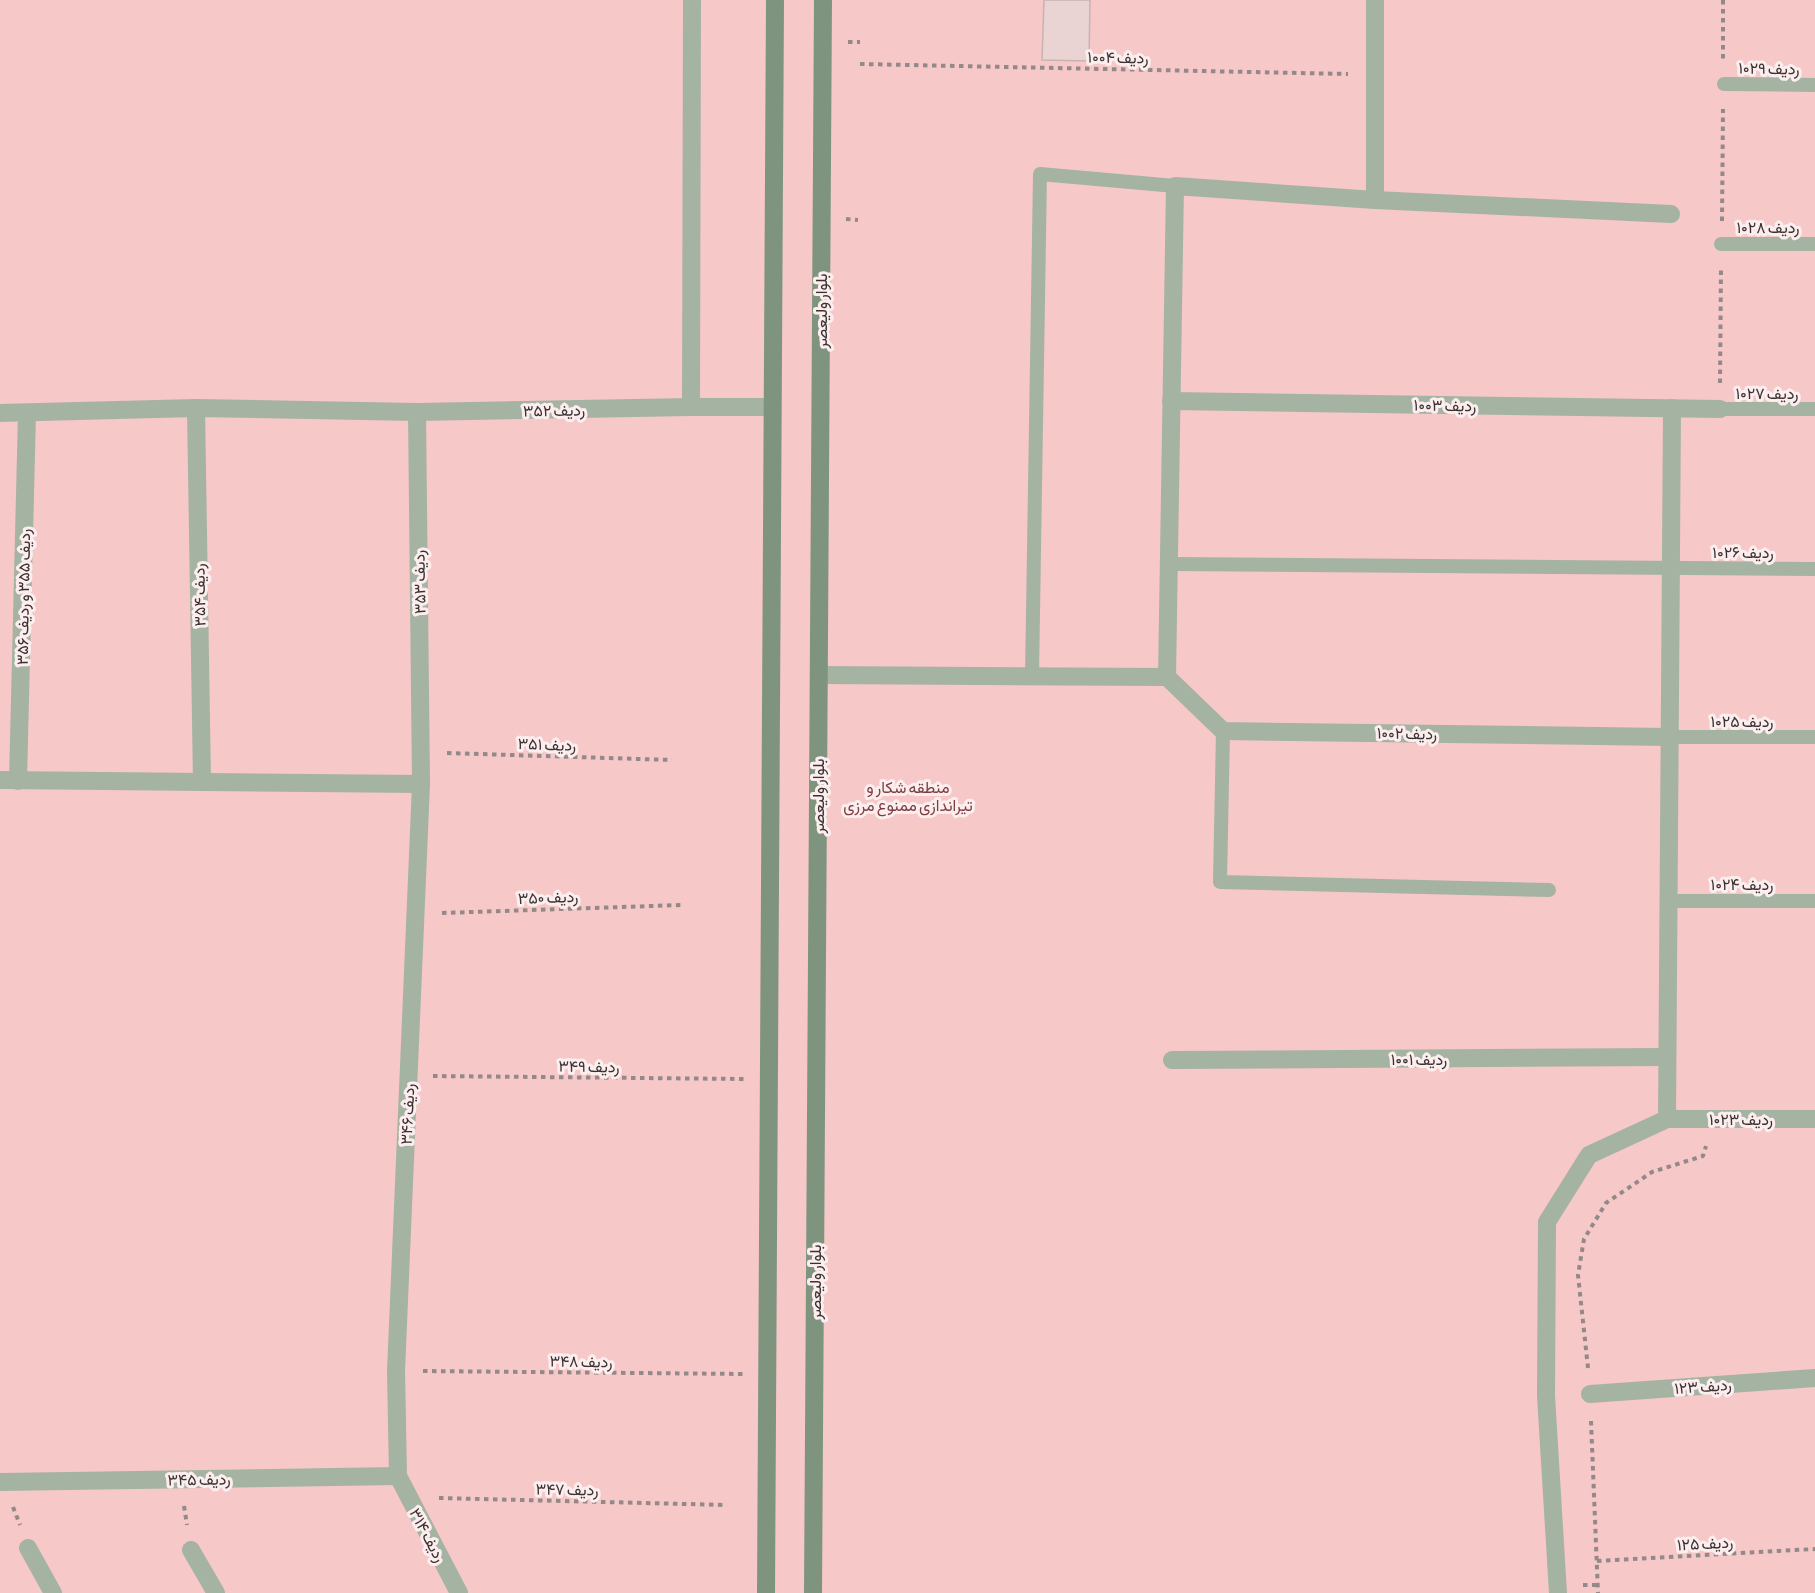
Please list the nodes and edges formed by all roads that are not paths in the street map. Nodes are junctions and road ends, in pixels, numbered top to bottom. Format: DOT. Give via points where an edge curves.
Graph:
graph roads {
  1 [pos="692,0"];
  2 [pos="775,0"];
  3 [pos="823,0"];
  4 [pos="1376,0"];
  5 [pos="1724,84"];
  6 [pos="1815,85"];
  7 [pos="1176,186"];
  8 [pos="1375,200"];
  9 [pos="1671,214"];
  10 [pos="1721,244"];
  11 [pos="1815,244"];
  12 [pos="1171,401"];
  13 [pos="692,407"];
  14 [pos="772,407"];
  15 [pos="196,408"];
  16 [pos="1672,408"];
  17 [pos="1720,409"];
  18 [pos="1815,409"];
  19 [pos="417,412"];
  20 [pos="0,413"];
  21 [pos="27,413"];
  22 [pos="1169,564"];
  23 [pos="1670,567"];
  24 [pos="1815,568"];
  25 [pos="819,675"];
  26 [pos="1032,676"];
  27 [pos="1167,676"];
  28 [pos="1223,731"];
  29 [pos="1670,737"];
  30 [pos="1815,737"];
  31 [pos="422,752"];
  32 [pos="9,781"];
  33 [pos="202,782"];
  34 [pos="421,784"];
  35 [pos="1549,890"];
  36 [pos="1668,901"];
  37 [pos="1815,901"];
  38 [pos="1667,1058"];
  39 [pos="1172,1060"];
  40 [pos="1667,1119"];
  41 [pos="1815,1119"];
  42 [pos="1815,1378"];
  43 [pos="1590,1394"];
  44 [pos="398,1476"];
  45 [pos="2,1482"];
  46 [pos="28,1548"];
  47 [pos="191,1550"];
  48 [pos="53,1593"];
  49 [pos="216,1593"];
  50 [pos="459,1593"];
  51 [pos="765,1593"];
  52 [pos="813,1593"];
  53 [pos="1558,1593"];
  1 -- 13 [label="street"];
  2 -- 14 [label="street"];
  3 -- 25 [label="street, بلوار ولیعصر"];
  4 -- 8 [label="street"];
  5 -- 6 [label="lane, ردیف ۱۰۲۹"];
  7 -- 8 [label="street"];
  7 -- 12 [label="street"];
  7 -- 26 [label="lane" via="1040,174"];
  8 -- 9 [label="street"];
  10 -- 11 [label="lane, ردیف ۱۰۲۸"];
  12 -- 16 [label="street, ردیف ۱۰۰۳"];
  12 -- 22 [label="street"];
  13 -- 14 [label="street, ردیف ۳۵۲"];
  13 -- 19 [label="street, ردیف ۳۵۲"];
  14 -- 51 [label="street"];
  15 -- 19 [label="street, ردیف ۳۵۲"];
  15 -- 21 [label="street, ردیف ۳۵۲"];
  15 -- 33 [label="street, ردیف ۳۵۴"];
  16 -- 17 [label="street, ردیف ۱۰۰۳"];
  16 -- 23 [label="street"];
  17 -- 18 [label="lane, ردیف ۱۰۲۷"];
  19 -- 31 [label="street, ردیف ۳۵۳"];
  20 -- 21 [label="street, ردیف ۳۵۲"];
  21 -- 32 [label="street, ردیف ۳۵۵ و ردیف ۳۵۶"];
  22 -- 23 [label="lane, ردیف ۱۰۲۶"];
  22 -- 27 [label="street"];
  23 -- 24 [label="lane, ردیف ۱۰۲۶"];
  23 -- 29 [label="street"];
  25 -- 26 [label="street"];
  25 -- 52 [label="street, بلوار ولیعصر"];
  26 -- 27 [label="street"];
  27 -- 28 [label="street"];
  28 -- 29 [label="street, ردیف ۱۰۰۲"];
  28 -- 35 [label="lane" via="1220,882"];
  29 -- 30 [label="lane, ردیف ۱۰۲۵"];
  29 -- 36 [label="street"];
  31 -- 34 [label="street, ردیف ۳۴۶"];
  32 -- 33 [label="street"];
  33 -- 34 [label="street"];
  34 -- 44 [label="street, ردیف ۳۴۶" via="396,1371"];
  36 -- 37 [label="lane, ردیف ۱۰۲۴"];
  36 -- 38 [label="street"];
  38 -- 39 [label="street, ردیف ۱۰۰۱"];
  38 -- 40 [label="street"];
  40 -- 41 [label="street, ردیف ۱۰۲۳"];
  40 -- 53 [label="street" via="1589,1155 1547,1222 1546,1396"];
  42 -- 43 [label="street, ردیف ۱۲۳"];
  44 -- 45 [label="street, ردیف ۳۴۵"];
  44 -- 50 [label="street, ردیف ۳۱۴"];
  46 -- 48 [label="street"];
  47 -- 49 [label="street"];
}
